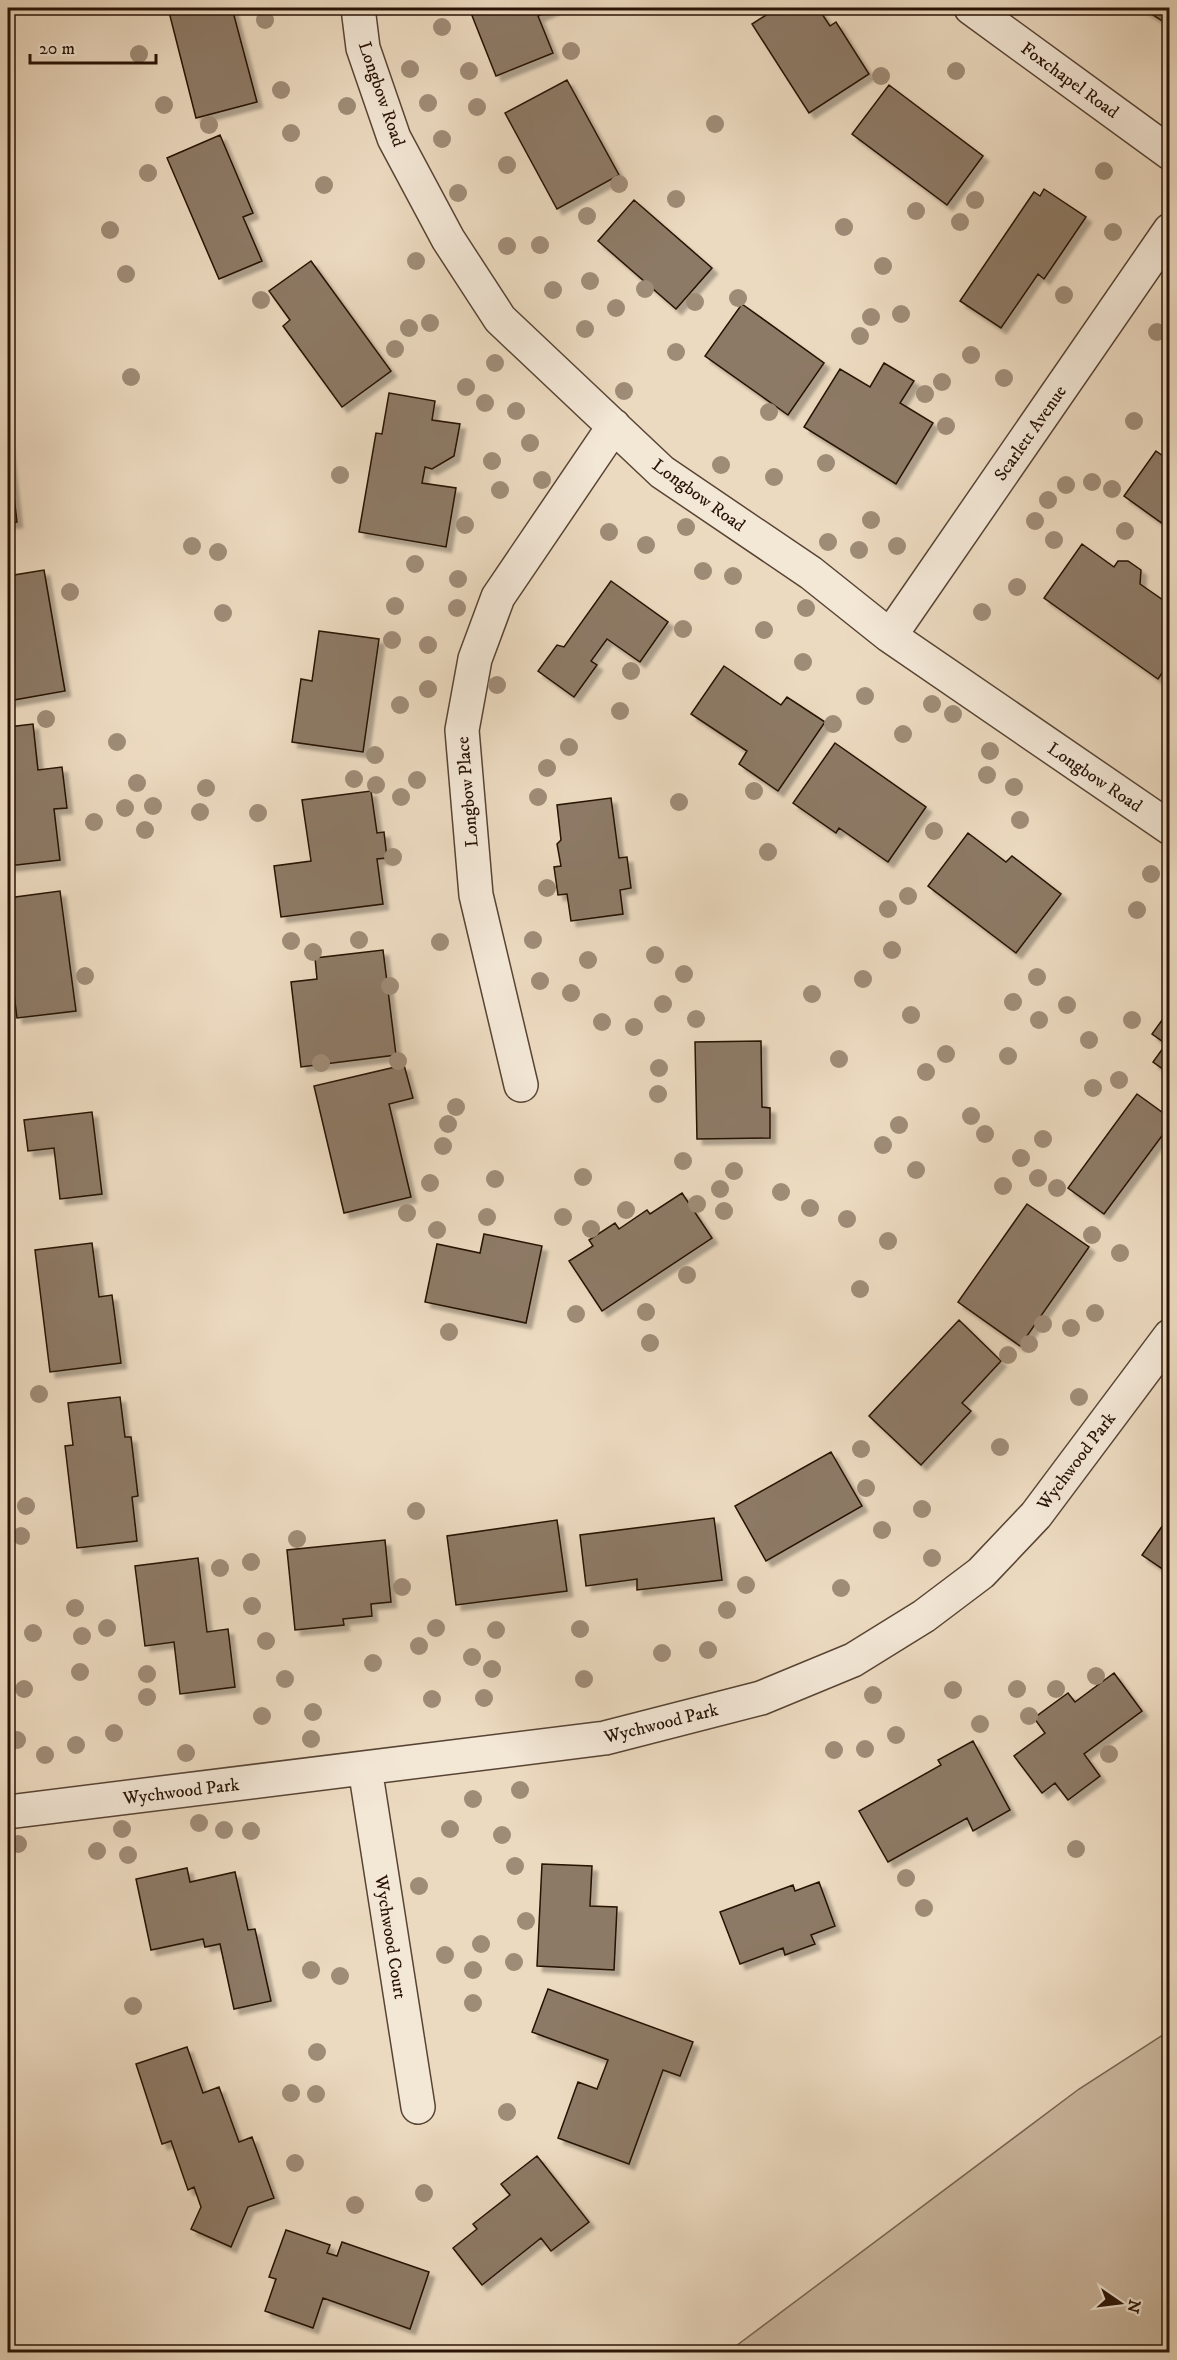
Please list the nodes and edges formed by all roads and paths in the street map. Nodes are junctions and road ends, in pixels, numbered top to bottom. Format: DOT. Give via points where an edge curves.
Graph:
graph roads {
  1 [pos="358,8"];
  2 [pos="971,8"];
  3 [pos="1170,153"];
  4 [pos="1170,230"];
  5 [pos="614,426"];
  6 [pos="890,636"];
  7 [pos="1170,828"];
  8 [pos="521,1085"];
  9 [pos="1169,1338"];
  10 [pos="365,1768"];
  11 [pos="8,1812"];
  12 [pos="418,2107"];
  1 -- 5 [label="street, Longbow Road" via="363,48 394,138 448,239 500,319"];
  2 -- 3 [label="street, Foxchapel Road"];
  4 -- 6 [label="street, Scarlett Avenue"];
  5 -- 6 [label="street, Longbow Road" via="662,472 811,573"];
  5 -- 8 [label="street, Longbow Place" via="498,597 475,659 462,730 476,895"];
  6 -- 7 [label="street, Longbow Road"];
  9 -- 10 [label="street, Wychwood Park" via="1036,1515 981,1573 924,1616 853,1660 761,1698 605,1738"];
  10 -- 11 [label="street, Wychwood Park"];
  10 -- 12 [label="street, Wychwood Court"];
}
